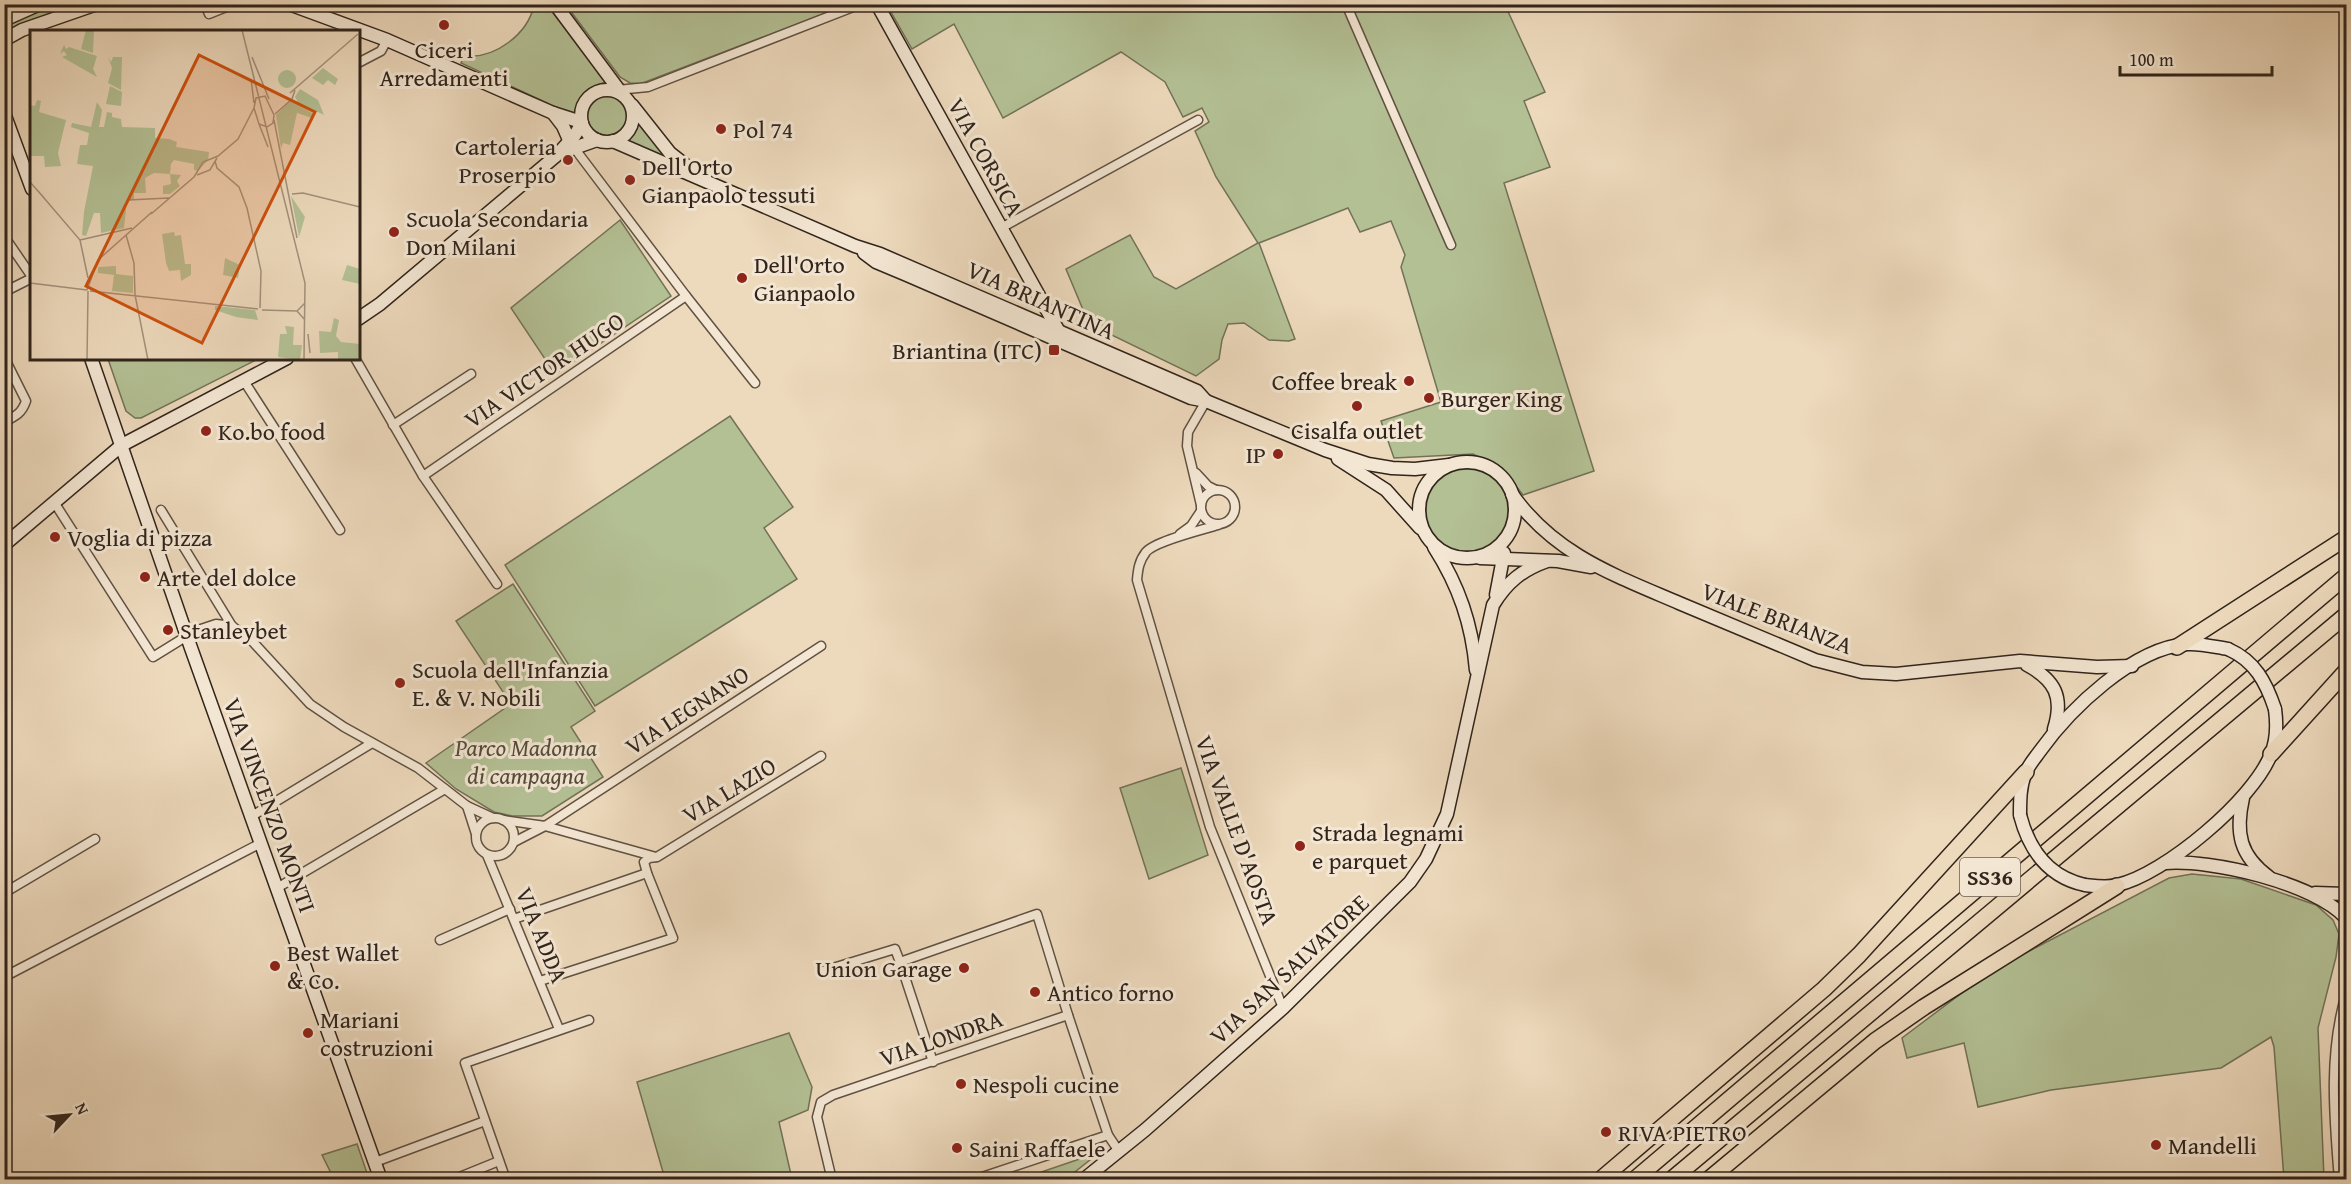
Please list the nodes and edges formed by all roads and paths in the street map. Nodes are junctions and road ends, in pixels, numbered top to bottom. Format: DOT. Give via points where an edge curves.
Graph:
graph roads {
  1 [pos="40,4"];
  2 [pos="97,4"];
  3 [pos="205,4"];
  4 [pos="234,4"];
  5 [pos="289,4"];
  6 [pos="555,4"];
  7 [pos="861,4"];
  8 [pos="877,4"];
  9 [pos="1346,4"];
  10 [pos="4,20"];
  11 [pos="348,30"];
  12 [pos="360,35"];
  13 [pos="4,40"];
  14 [pos="384,46"];
  15 [pos="360,62"];
  16 [pos="621,94"];
  17 [pos="4,113"];
  18 [pos="553,113"];
  19 [pos="1198,120"];
  20 [pos="582,123"];
  21 [pos="592,141"];
  22 [pos="613,141"];
  23 [pos="572,144"];
  24 [pos="590,166"];
  25 [pos="706,181"];
  26 [pos="30,184"];
  27 [pos="1001,228"];
  28 [pos="4,236"];
  29 [pos="1450,245"];
  30 [pos="855,246"];
  31 [pos="30,274"];
  32 [pos="30,278"];
  33 [pos="4,291"];
  34 [pos="686,296"];
  35 [pos="360,318"];
  36 [pos="1058,330"];
  37 [pos="4,357"];
  38 [pos="92,360"];
  39 [pos="283,360"];
  40 [pos="356,360"];
  41 [pos="471,374"];
  42 [pos="244,381"];
  43 [pos="754,383"];
  44 [pos="1206,401"];
  45 [pos="4,422"];
  46 [pos="393,425"];
  47 [pos="122,445"];
  48 [pos="1325,450"];
  49 [pos="1449,465"];
  50 [pos="1194,470"];
  51 [pos="423,476"];
  52 [pos="1216,490"];
  53 [pos="1512,494"];
  54 [pos="54,502"];
  55 [pos="1201,508"];
  56 [pos="161,510"];
  57 [pos="1218,525"];
  58 [pos="340,530"];
  59 [pos="1428,537"];
  60 [pos="1506,537"];
  61 [pos="1175,538"];
  62 [pos="2346,538"];
  63 [pos="5,542"];
  64 [pos="1473,558"];
  65 [pos="1503,559"];
  66 [pos="1546,561"];
  67 [pos="1596,567"];
  68 [pos="2346,576"];
  69 [pos="497,584"];
  70 [pos="1493,605"];
  71 [pos="2346,615"];
  72 [pos="232,626"];
  73 [pos="187,637"];
  74 [pos="821,646"];
  75 [pos="2177,646"];
  76 [pos="2020,661"];
  77 [pos="2132,666"];
  78 [pos="2346,671"];
  79 [pos="1477,676"];
  80 [pos="2052,734"];
  81 [pos="372,743"];
  82 [pos="2271,754"];
  83 [pos="821,756"];
  84 [pos="2026,772"];
  85 [pos="444,789"];
  86 [pos="2243,796"];
  87 [pos="467,806"];
  88 [pos="252,816"];
  89 [pos="498,819"];
  90 [pos="545,826"];
  91 [pos="476,836"];
  92 [pos="95,839"];
  93 [pos="514,842"];
  94 [pos="261,843"];
  95 [pos="487,855"];
  96 [pos="657,857"];
  97 [pos="2163,863"];
  98 [pos="647,873"];
  99 [pos="2275,882"];
  100 [pos="2117,886"];
  101 [pos="278,888"];
  102 [pos="4,893"];
  103 [pos="2311,893"];
  104 [pos="2346,894"];
  105 [pos="510,909"];
  106 [pos="2346,918"];
  107 [pos="514,919"];
  108 [pos="440,940"];
  109 [pos="900,962"];
  110 [pos="823,971"];
  111 [pos="4,977"];
  112 [pos="540,981"];
  113 [pos="2346,994"];
  114 [pos="1283,1008"];
  115 [pos="1068,1015"];
  116 [pos="589,1020"];
  117 [pos="559,1029"];
  118 [pos="933,1062"];
  119 [pos="485,1121"];
  120 [pos="1108,1135"];
  121 [pos="1118,1150"];
  122 [pos="499,1161"];
  123 [pos="375,1162"];
  124 [pos="381,1179"];
  125 [pos="452,1179"];
  126 [pos="506,1179"];
  127 [pos="832,1179"];
  128 [pos="973,1179"];
  129 [pos="1083,1179"];
  130 [pos="1600,1179"];
  131 [pos="1634,1179"];
  132 [pos="1671,1179"];
  133 [pos="1707,1179"];
  134 [pos="2339,1179"];
  1 -- 10 [label="main road"];
  2 -- 13 [label="main road"];
  3 -- 4 [label="street" via="209,14"];
  5 -- 11 [label="main road"];
  6 -- 16 [label="main road, VIA BRIANTINA"];
  7 -- 16 [label="street"];
  8 -- 27 [label="main road, VIA CORSICA"];
  9 -- 29 [label="street"];
  12 -- 14 [label="main road"];
  14 -- 15 [label="street"];
  14 -- 18 [label="main road"];
  16 -- 20 [label="main road" via="599,91 587,98 582,107"];
  16 -- 22 [label="main road" via="633,117 625,135"];
  16 -- 25 [label="main road, VIA BRIANTINA" via="670,153"];
  17 -- 26 [label="main road"];
  18 -- 20 [label="main road"];
  18 -- 23 [label="main road"];
  19 -- 27 [label="street"];
  20 -- 21 [label="main road"];
  20 -- 23 [label="main road"];
  21 -- 22 [label="main road"];
  21 -- 23 [label="main road"];
  21 -- 24 [label="street" via="585,154"];
  22 -- 25 [label="main road, VIA BRIANTINA"];
  23 -- 24 [label="street"];
  23 -- 35 [label="main road"];
  24 -- 34 [label="street"];
  25 -- 30 [label="main road, VIA BRIANTINA"];
  27 -- 36 [label="main road, VIA CORSICA"];
  28 -- 31 [label="street"];
  30 -- 36 [label="main road, VIA BRIANTINA"];
  30 -- 44 [label="main road, VIA BRIANTINA" via="876,262 1191,398"];
  32 -- 33 [label="street"];
  34 -- 43 [label="street"];
  34 -- 51 [label="street, VIA VICTOR HUGO"];
  36 -- 44 [label="main road, VIA BRIANTINA" via="1197,391"];
  37 -- 45 [label="street" via="26,401 19,415"];
  38 -- 47 [label="main road, VIA VINCENZO MONTI"];
  39 -- 42 [label="main road"];
  40 -- 46 [label="street"];
  41 -- 46 [label="street"];
  42 -- 47 [label="main road"];
  42 -- 58 [label="street"];
  44 -- 48 [label="main road, VIA BRIANTINA"];
  44 -- 50 [label="street" via="1188,432 1187,446"];
  46 -- 51 [label="street"];
  47 -- 54 [label="main road"];
  47 -- 73 [label="main road, VIA VINCENZO MONTI"];
  48 -- 49 [label="main road, VIA BRIANTINA" via="1392,468"];
  48 -- 59 [label="main road, VIA BRIANTINA" via="1386,490"];
  49 -- 53 [label="main road" via="1484,465 1498,473"];
  49 -- 59 [label="main road" via="1435,474 1420,499 1419,516"];
  50 -- 52 [label="street" via="1201,481"];
  50 -- 55 [label="street"];
  51 -- 69 [label="street"];
  52 -- 55 [label="street" via="1206,495"];
  52 -- 57 [label="street" via="1227,493 1235,506 1233,516"];
  53 -- 60 [label="main road" via="1515,517"];
  53 -- 67 [label="main road" via="1544,531"];
  54 -- 63 [label="main road"];
  54 -- 73 [label="street" via="153,657"];
  55 -- 57 [label="street" via="1207,521"];
  55 -- 61 [label="street" via="1191,526"];
  56 -- 72 [label="street"];
  57 -- 61 [label="street"];
  59 -- 64 [label="main road" via="1439,549 1456,557"];
  59 -- 79 [label="main road, VIA SAN SALVATORE" via="1448,569 1468,617"];
  60 -- 64 [label="main road" via="1489,553"];
  60 -- 65 [label="main road, VIA SAN SALVATORE"];
  61 -- 114 [label="street, VIA VALLE D'AOSTA" via="1148,550 1139,562 1137,580 1209,826"];
  62 -- 75 [label="highway"];
  64 -- 65 [label="main road"];
  65 -- 66 [label="main road"];
  65 -- 70 [label="main road, VIA SAN SALVATORE"];
  66 -- 67 [label="main road"];
  66 -- 70 [label="main road, VIA SAN SALVATORE" via="1514,578"];
  67 -- 76 [label="main road, VIALE BRIANZA" via="1815,660 1862,672 1896,674"];
  68 -- 131 [label="highway, SS36"];
  70 -- 79 [label="main road, VIA SAN SALVATORE"];
  71 -- 132 [label="highway, SS36"];
  72 -- 73 [label="street" via="216,624"];
  72 -- 81 [label="street" via="254,642 310,704"];
  73 -- 88 [label="main road, VIA VINCENZO MONTI"];
  74 -- 90 [label="street, VIA LEGNANO"];
  75 -- 77 [label="main road"];
  75 -- 82 [label="main road, bridge" via="2228,649 2242,655 2263,677 2277,724"];
  76 -- 77 [label="main road, VIALE BRIANZA"];
  76 -- 80 [label="main road" via="2041,672 2055,692 2058,709"];
  77 -- 80 [label="main road" via="2090,695"];
  78 -- 82 [label="highway"];
  79 -- 114 [label="main road, VIA SAN SALVATORE" via="1447,814 1426,859 1410,882"];
  80 -- 84 [label="main road"];
  81 -- 85 [label="street" via="418,768"];
  81 -- 88 [label="street"];
  82 -- 86 [label="main road"];
  83 -- 96 [label="street, VIA LAZIO"];
  84 -- 100 [label="main road, bridge" via="2020,790 2020,815 2029,841 2044,864 2065,879 2085,885"];
  84 -- 130 [label="highway" via="1824,989"];
  85 -- 87 [label="street"];
  85 -- 101 [label="street"];
  86 -- 97 [label="main road" via="2208,831"];
  86 -- 99 [label="main road" via="2239,825 2244,851"];
  87 -- 89 [label="street"];
  87 -- 91 [label="street"];
  88 -- 94 [label="main road, VIA VINCENZO MONTI"];
  89 -- 90 [label="street"];
  89 -- 91 [label="street" via="482,824"];
  89 -- 93 [label="street" via="512,829"];
  90 -- 93 [label="street, VIA LEGNANO"];
  90 -- 96 [label="street"];
  91 -- 95 [label="street"];
  92 -- 102 [label="street"];
  93 -- 95 [label="street" via="506,853"];
  94 -- 101 [label="main road, VIA VINCENZO MONTI"];
  94 -- 111 [label="street"];
  95 -- 105 [label="street, VIA ADDA"];
  96 -- 98 [label="street" via="644,862"];
  97 -- 99 [label="main road" via="2216,865"];
  97 -- 100 [label="main road"];
  98 -- 107 [label="street"];
  98 -- 112 [label="street" via="673,938"];
  99 -- 103 [label="main road"];
  100 -- 133 [label="highway" via="1875,1041"];
  101 -- 123 [label="main road, VIA VINCENZO MONTI"];
  103 -- 104 [label="main road"];
  103 -- 106 [label="main road"];
  105 -- 107 [label="street, VIA ADDA"];
  105 -- 108 [label="street"];
  107 -- 112 [label="street, VIA ADDA"];
  109 -- 110 [label="street" via="895,949"];
  109 -- 115 [label="street" via="1037,914"];
  109 -- 118 [label="street"];
  112 -- 117 [label="street, VIA ADDA"];
  113 -- 134 [label="street" via="2333,1083"];
  114 -- 121 [label="main road, VIA SAN SALVATORE"];
  115 -- 118 [label="street, VIA LONDRA"];
  115 -- 120 [label="street"];
  116 -- 117 [label="street"];
  117 -- 119 [label="street" via="465,1063"];
  118 -- 127 [label="street, VIA LONDRA" via="821,1102 817,1117"];
  119 -- 122 [label="street"];
  119 -- 123 [label="street"];
  120 -- 121 [label="street"];
  120 -- 128 [label="street"];
  121 -- 129 [label="main road, VIA SAN SALVATORE"];
  122 -- 125 [label="street"];
  122 -- 126 [label="street"];
  123 -- 124 [label="main road, VIA VINCENZO MONTI"];
}
